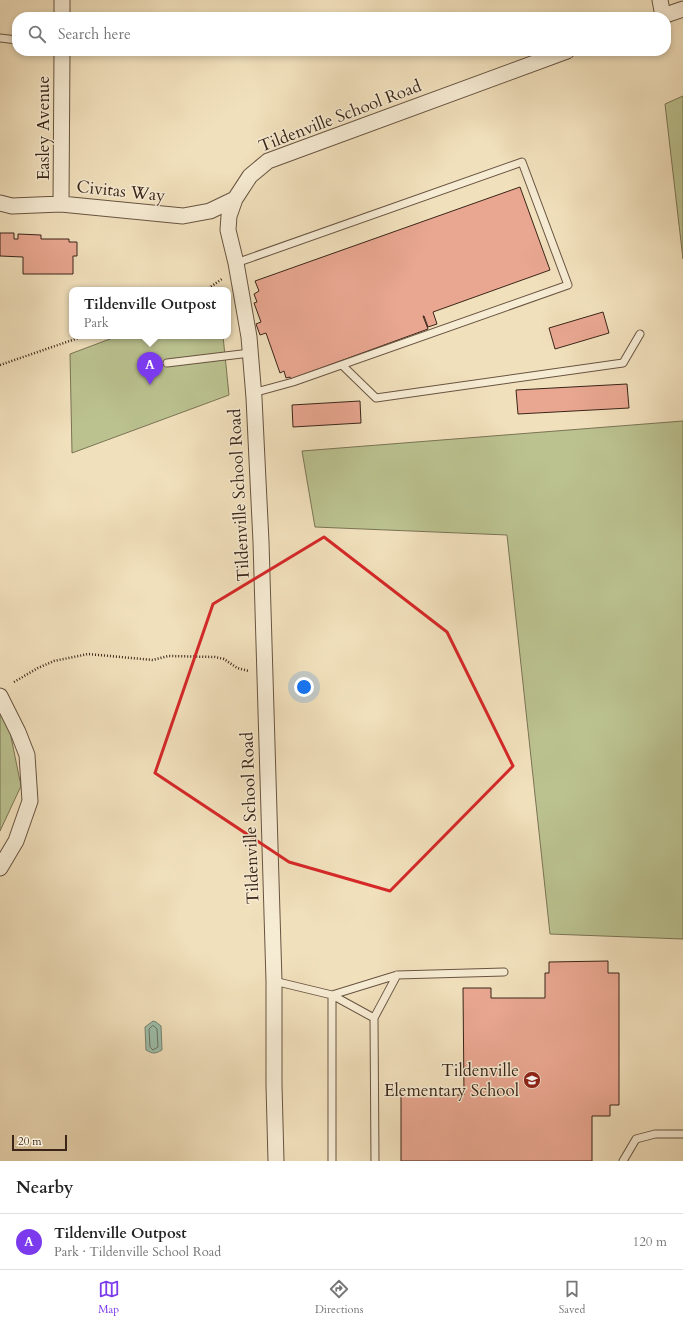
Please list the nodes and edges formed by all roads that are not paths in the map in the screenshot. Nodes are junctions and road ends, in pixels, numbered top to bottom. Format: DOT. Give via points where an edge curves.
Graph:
graph roads {
  1 [pos="62,0"];
  2 [pos="660,0"];
  3 [pos="683,9"];
  4 [pos="62,12"];
  5 [pos="662,12"];
  6 [pos="671,13"];
  7 [pos="0,38"];
  8 [pos="12,39"];
  9 [pos="62,56"];
  10 [pos="553,56"];
  11 [pos="235,199"];
  12 [pos="0,203"];
  13 [pos="61,204"];
  14 [pos="236,263"];
  15 [pos="640,334"];
  16 [pos="250,353"];
  17 [pos="166,363"];
  18 [pos="342,365"];
  19 [pos="254,395"];
  20 [pos="0,696"];
  21 [pos="0,868"];
  22 [pos="504,972"];
  23 [pos="397,975"];
  24 [pos="274,980"];
  25 [pos="332,995"];
  26 [pos="374,1018"];
  27 [pos="683,1134"];
  28 [pos="276,1161"];
  29 [pos="332,1161"];
  30 [pos="375,1161"];
  31 [pos="622,1161"];
  1 -- 4 [label="street"];
  2 -- 5 [label="street"];
  3 -- 6 [label="street"];
  7 -- 8 [label="lane"];
  9 -- 13 [label="street, Easley Avenue"];
  10 -- 11 [label="street, Tildenville School Road" via="268,161 250,176"];
  11 -- 13 [label="street, Civitas Way" via="210,211 183,216"];
  11 -- 14 [label="street, Tildenville School Road" via="228,230"];
  12 -- 13 [label="street, Civitas Way" via="12,206"];
  14 -- 16 [label="street, Tildenville School Road"];
  14 -- 18 [label="lane" via="522,162 568,285"];
  15 -- 18 [label="lane" via="623,363 376,398"];
  16 -- 17 [label="lane"];
  16 -- 19 [label="street, Tildenville School Road"];
  18 -- 19 [label="lane"];
  19 -- 24 [label="street, Tildenville School Road"];
  20 -- 21 [label="street" via="27,755 30,801 16,841"];
  22 -- 23 [label="lane"];
  23 -- 25 [label="lane"];
  23 -- 26 [label="lane"];
  24 -- 25 [label="lane"];
  24 -- 28 [label="street, Tildenville School Road"];
  25 -- 26 [label="lane"];
  25 -- 29 [label="lane"];
  26 -- 30 [label="lane"];
  27 -- 31 [label="lane" via="655,1134 636,1139"];
}
